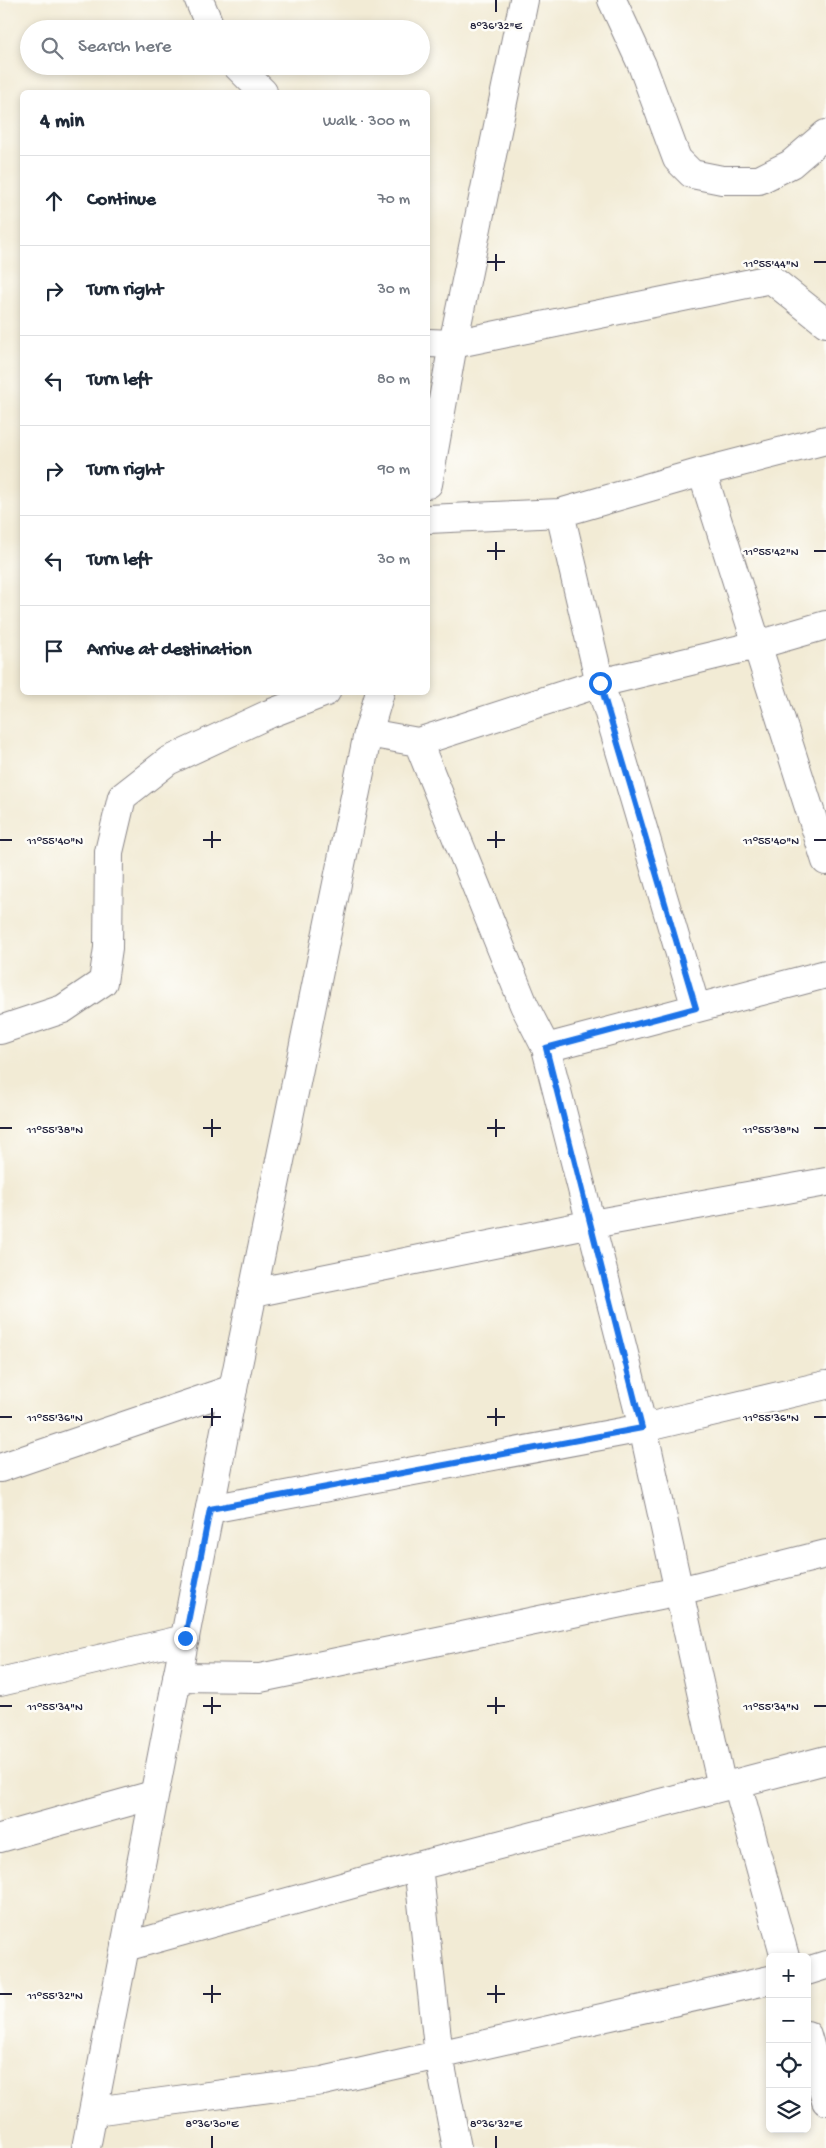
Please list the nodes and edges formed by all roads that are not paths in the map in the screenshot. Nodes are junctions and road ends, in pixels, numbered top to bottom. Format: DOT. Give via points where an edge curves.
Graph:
graph roads {
  1 [pos="199,0"];
  2 [pos="524,0"];
  3 [pos="612,0"];
  4 [pos="208,20"];
  5 [pos="246,75"];
  6 [pos="260,90"];
  7 [pos="826,134"];
  8 [pos="826,323"];
  9 [pos="440,344"];
  10 [pos="826,440"];
  11 [pos="430,461"];
  12 [pos="702,472"];
  13 [pos="560,513"];
  14 [pos="430,519"];
  15 [pos="826,626"];
  16 [pos="757,645"];
  17 [pos="600,683"];
  18 [pos="318,695"];
  19 [pos="379,695"];
  20 [pos="368,733"];
  21 [pos="418,742"];
  22 [pos="826,861"];
  23 [pos="826,974"];
  24 [pos="696,1008"];
  25 [pos="0,1030"];
  26 [pos="546,1048"];
  27 [pos="826,1182"];
  28 [pos="592,1224"];
  29 [pos="253,1292"];
  30 [pos="826,1385"];
  31 [pos="233,1389"];
  32 [pos="642,1428"];
  33 [pos="0,1468"];
  34 [pos="210,1509"];
  35 [pos="826,1554"];
  36 [pos="679,1591"];
  37 [pos="185,1638"];
  38 [pos="178,1677"];
  39 [pos="0,1682"];
  40 [pos="826,1760"];
  41 [pos="730,1785"];
  42 [pos="153,1796"];
  43 [pos="0,1838"];
  44 [pos="418,1866"];
  45 [pos="125,1947"];
  46 [pos="784,1953"];
  47 [pos="826,1966"];
  48 [pos="811,1970"];
  49 [pos="766,1981"];
  50 [pos="809,2043"];
  51 [pos="440,2056"];
  52 [pos="826,2101"];
  53 [pos="94,2111"];
  54 [pos="86,2148"];
  55 [pos="457,2148"];
  1 -- 4 [label="street"];
  2 -- 9 [label="street"];
  3 -- 7 [label="street" via="642,65 677,159 692,174 722,180 759,180 791,164"];
  5 -- 6 [label="street"];
  8 -- 9 [label="street" via="772,279"];
  9 -- 11 [label="street"];
  10 -- 12 [label="street"];
  12 -- 13 [label="street"];
  12 -- 16 [label="street"];
  13 -- 14 [label="street"];
  13 -- 17 [label="street"];
  15 -- 16 [label="street"];
  16 -- 17 [label="street"];
  16 -- 22 [label="street"];
  17 -- 21 [label="street"];
  17 -- 24 [label="street"];
  18 -- 25 [label="street" via="168,760 122,797 110,852 108,948 103,982 63,1009"];
  19 -- 20 [label="street"];
  20 -- 21 [label="street"];
  20 -- 29 [label="street"];
  21 -- 26 [label="street" via="524,1005"];
  23 -- 24 [label="street"];
  24 -- 26 [label="street"];
  26 -- 28 [label="street"];
  27 -- 28 [label="street"];
  28 -- 29 [label="street"];
  28 -- 32 [label="street"];
  29 -- 31 [label="street"];
  30 -- 32 [label="street"];
  31 -- 33 [label="street"];
  31 -- 34 [label="street"];
  32 -- 34 [label="street"];
  32 -- 36 [label="street"];
  34 -- 37 [label="street"];
  35 -- 36 [label="street"];
  36 -- 38 [label="street" via="260,1678"];
  36 -- 41 [label="street"];
  37 -- 38 [label="street"];
  37 -- 39 [label="street"];
  38 -- 42 [label="street"];
  40 -- 41 [label="street"];
  41 -- 44 [label="street"];
  41 -- 46 [label="street"];
  42 -- 43 [label="street"];
  42 -- 45 [label="street"];
  44 -- 45 [label="street"];
  44 -- 51 [label="street"];
  45 -- 53 [label="street"];
  47 -- 48 [label="street"];
  49 -- 51 [label="street"];
  50 -- 52 [label="street"];
  51 -- 53 [label="street" via="323,2081"];
  51 -- 55 [label="street"];
  53 -- 54 [label="street"];
}
